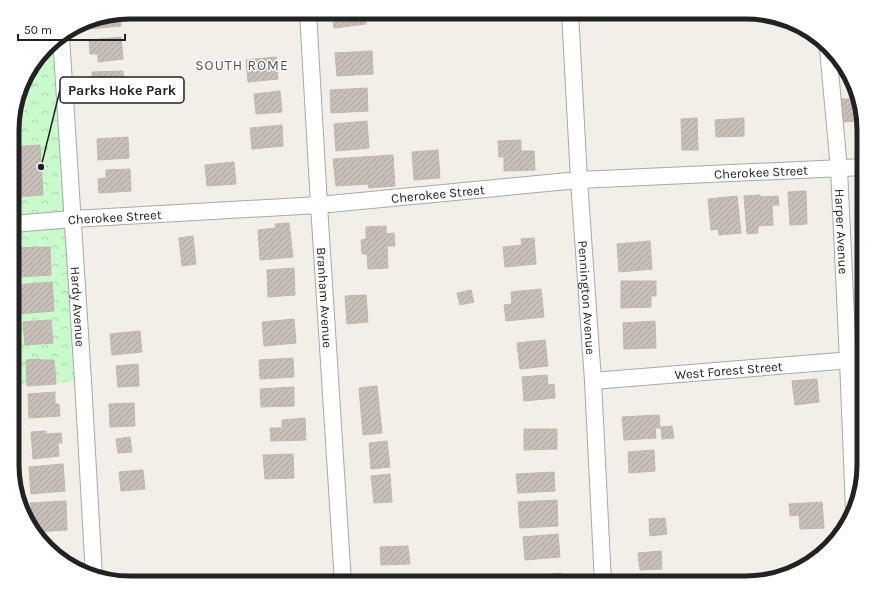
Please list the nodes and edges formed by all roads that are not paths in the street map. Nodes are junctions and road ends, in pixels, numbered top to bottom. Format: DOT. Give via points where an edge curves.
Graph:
graph roads {
  1 [pos="308,19"];
  2 [pos="570,19"];
  3 [pos="61,43"];
  4 [pos="829,57"];
  5 [pos="857,168"];
  6 [pos="839,169"];
  7 [pos="579,180"];
  8 [pos="319,204"];
  9 [pos="73,219"];
  10 [pos="19,224"];
  11 [pos="856,360"];
  12 [pos="593,381"];
  13 [pos="854,488"];
  14 [pos="94,570"];
  15 [pos="343,576"];
  16 [pos="603,576"];
  1 -- 8 [label="street, Branham Avenue"];
  2 -- 7 [label="street, Pennington Avenue"];
  3 -- 9 [label="street, Hardy Avenue"];
  4 -- 6 [label="street, Harper Avenue"];
  5 -- 6 [label="street, Cherokee Street"];
  6 -- 7 [label="street, Cherokee Street"];
  6 -- 11 [label="street, Harper Avenue"];
  7 -- 8 [label="street, Cherokee Street"];
  7 -- 12 [label="street, Pennington Avenue"];
  8 -- 9 [label="street, Cherokee Street"];
  8 -- 15 [label="street, Branham Avenue"];
  9 -- 10 [label="street, Cherokee Street"];
  9 -- 14 [label="street, Hardy Avenue"];
  11 -- 12 [label="street, West Forest Street"];
  11 -- 13 [label="street, Harper Avenue"];
  12 -- 16 [label="street, Pennington Avenue"];
}
